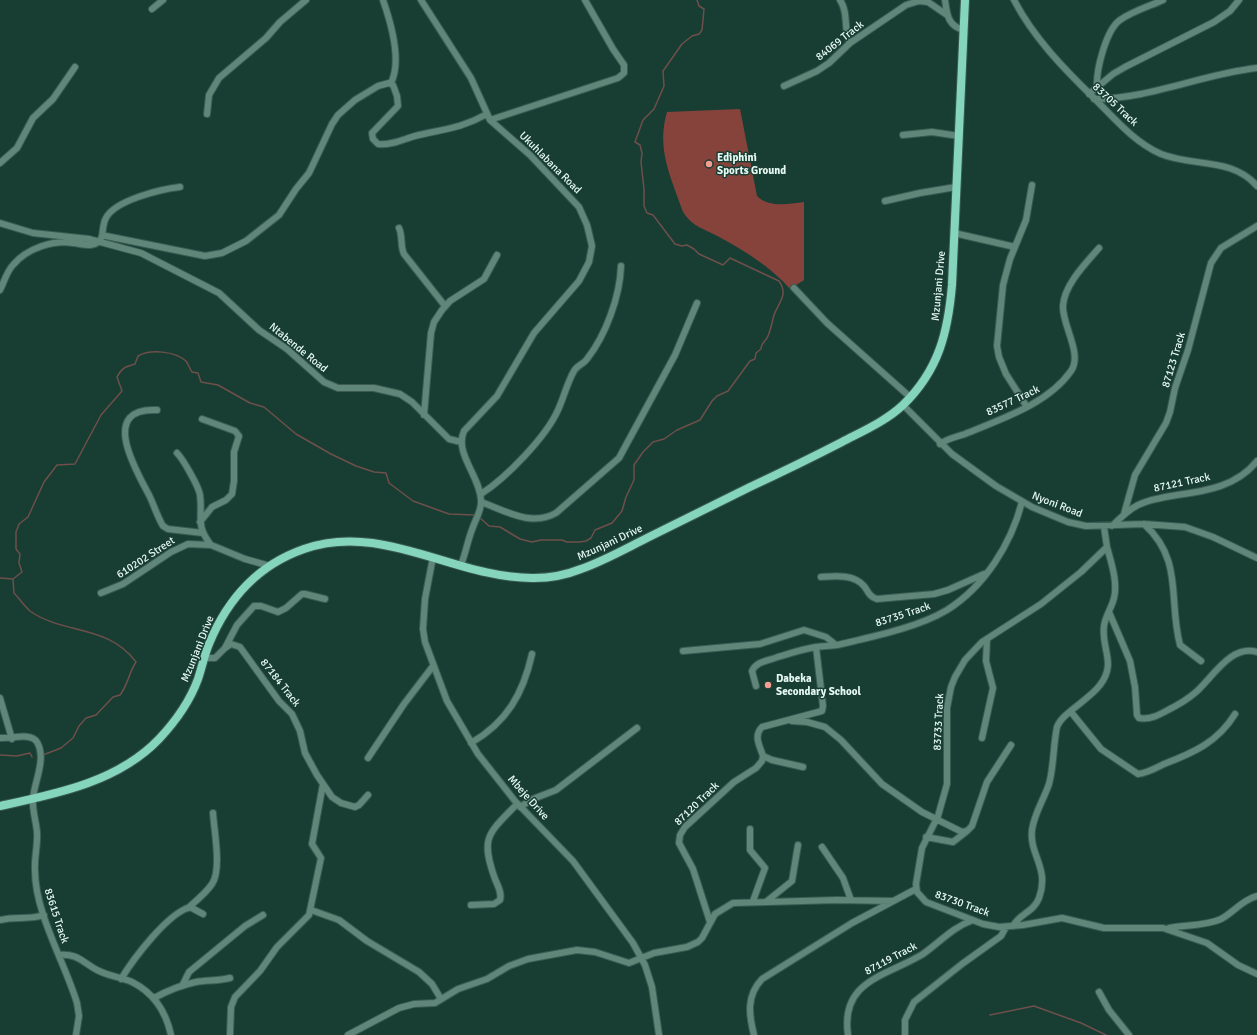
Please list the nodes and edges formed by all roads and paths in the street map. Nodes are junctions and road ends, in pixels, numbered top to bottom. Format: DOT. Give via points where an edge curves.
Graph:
graph roads {
  1 [pos="163,0"];
  2 [pos="306,0"];
  3 [pos="383,0"];
  4 [pos="421,0"];
  5 [pos="585,0"];
  6 [pos="840,0"];
  7 [pos="945,0"];
  8 [pos="965,0"];
  9 [pos="1014,0"];
  10 [pos="1163,0"];
  11 [pos="1239,0"];
  12 [pos="152,9"];
  13 [pos="947,15"];
  14 [pos="964,30"];
  15 [pos="850,43"];
  16 [pos="75,67"];
  17 [pos="1257,68"];
  18 [pos="391,83"];
  19 [pos="784,86"];
  20 [pos="1098,86"];
  21 [pos="1089,94"];
  22 [pos="1094,99"];
  23 [pos="207,114"];
  24 [pos="487,114"];
  25 [pos="490,120"];
  26 [pos="903,135"];
  27 [pos="958,136"];
  28 [pos="0,163"];
  29 [pos="1032,185"];
  30 [pos="1257,186"];
  31 [pos="956,187"];
  32 [pos="180,188"];
  33 [pos="885,201"];
  34 [pos="0,223"];
  35 [pos="1257,226"];
  36 [pos="398,228"];
  37 [pos="954,233"];
  38 [pos="101,239"];
  39 [pos="1015,247"];
  40 [pos="1099,248"];
  41 [pos="497,255"];
  42 [pos="622,266"];
  43 [pos="794,288"];
  44 [pos="0,290"];
  45 [pos="697,303"];
  46 [pos="445,306"];
  47 [pos="910,398"];
  48 [pos="903,405"];
  49 [pos="1027,407"];
  50 [pos="157,410"];
  51 [pos="424,415"];
  52 [pos="202,419"];
  53 [pos="460,442"];
  54 [pos="940,444"];
  55 [pos="177,453"];
  56 [pos="1257,462"];
  57 [pos="481,494"];
  58 [pos="1022,502"];
  59 [pos="481,505"];
  60 [pos="1124,514"];
  61 [pos="200,522"];
  62 [pos="1144,524"];
  63 [pos="1112,526"];
  64 [pos="1104,527"];
  65 [pos="203,533"];
  66 [pos="211,545"];
  67 [pos="1107,547"];
  68 [pos="433,557"];
  69 [pos="1257,558"];
  70 [pos="461,565"];
  71 [pos="270,566"];
  72 [pos="987,572"];
  73 [pos="821,577"];
  74 [pos="101,593"];
  75 [pos="325,599"];
  76 [pos="1108,612"];
  77 [pos="987,639"];
  78 [pos="836,645"];
  79 [pos="816,647"];
  80 [pos="225,648"];
  81 [pos="683,651"];
  82 [pos="1257,652"];
  83 [pos="532,654"];
  84 [pos="204,658"];
  85 [pos="1201,661"];
  86 [pos="433,666"];
  87 [pos="756,686"];
  88 [pos="0,698"];
  89 [pos="1071,712"];
  90 [pos="1235,714"];
  91 [pos="785,720"];
  92 [pos="637,728"];
  93 [pos="0,738"];
  94 [pos="982,738"];
  95 [pos="12,739"];
  96 [pos="471,744"];
  97 [pos="1011,745"];
  98 [pos="763,756"];
  99 [pos="368,758"];
  100 [pos="803,767"];
  101 [pos="323,784"];
  102 [pos="368,795"];
  103 [pos="33,799"];
  104 [pos="519,805"];
  105 [pos="0,806"];
  106 [pos="213,813"];
  107 [pos="936,819"];
  108 [pos="750,828"];
  109 [pos="967,831"];
  110 [pos="926,837"];
  111 [pos="798,845"];
  112 [pos="822,847"];
  113 [pos="916,889"];
  114 [pos="1257,896"];
  115 [pos="851,900"];
  116 [pos="753,901"];
  117 [pos="768,901"];
  118 [pos="892,902"];
  119 [pos="471,905"];
  120 [pos="188,908"];
  121 [pos="311,910"];
  122 [pos="203,914"];
  123 [pos="263,915"];
  124 [pos="44,916"];
  125 [pos="0,920"];
  126 [pos="973,920"];
  127 [pos="710,922"];
  128 [pos="1010,926"];
  129 [pos="1167,929"];
  130 [pos="59,955"];
  131 [pos="642,958"];
  132 [pos="1254,971"];
  133 [pos="1257,974"];
  134 [pos="230,978"];
  135 [pos="121,979"];
  136 [pos="182,986"];
  137 [pos="1099,992"];
  138 [pos="154,998"];
  139 [pos="441,999"];
  140 [pos="76,1035"];
  141 [pos="171,1035"];
  142 [pos="230,1035"];
  143 [pos="348,1035"];
  144 [pos="659,1035"];
  145 [pos="754,1035"];
  146 [pos="848,1035"];
  147 [pos="905,1035"];
  148 [pos="1129,1035"];
  1 -- 12 [label="street"];
  2 -- 23 [label="street" via="218,78 209,95"];
  3 -- 18 [label="street" via="396,66"];
  4 -- 24 [label="street, Ukuhlabana Road" via="471,78"];
  5 -- 25 [label="street" via="624,64 624,73 618,78"];
  6 -- 15 [label="street" via="844,8"];
  7 -- 13 [label="street"];
  8 -- 14 [label="main road, Mzunjani Drive"];
  9 -- 21 [label="street, 83705 Track" via="1023,17 1046,47 1071,78"];
  10 -- 20 [label="street" via="1126,16 1116,24 1102,55"];
  11 -- 20 [label="street" via="1214,22 1125,66"];
  13 -- 14 [label="street, 84069 Track" via="953,26"];
  13 -- 15 [label="street, 84069 Track" via="932,4 912,3 900,8"];
  14 -- 27 [label="main road, Mzunjani Drive"];
  15 -- 19 [label="street, 84069 Track" via="817,71"];
  16 -- 28 [label="street" via="54,99 33,118 17,148"];
  17 -- 22 [label="street" via="1207,76 1132,95"];
  18 -- 24 [label="street" via="395,88 398,106 372,133 378,144 449,130"];
  18 -- 38 [label="street" via="381,85 365,94 338,115 309,173 282,212 246,241 222,253 205,256 142,242"];
  20 -- 21 [label="street"];
  21 -- 22 [label="street, 83705 Track"];
  22 -- 30 [label="street, 83705 Track" via="1120,126 1156,151 1173,158 1236,170"];
  24 -- 25 [label="street, Ukuhlabana Road"];
  25 -- 53 [label="street, Ukuhlabana Road" via="530,156 579,207 591,236 591,256 579,281 534,333 501,390 464,431"];
  26 -- 27 [label="street" via="932,132"];
  27 -- 31 [label="main road, Mzunjani Drive"];
  29 -- 39 [label="street" via="1026,220"];
  31 -- 33 [label="street" via="920,192"];
  31 -- 37 [label="main road, Mzunjani Drive"];
  32 -- 38 [label="street" via="161,191 115,208 106,218"];
  34 -- 38 [label="street, Ntabende Road" via="33,233"];
  35 -- 60 [label="street, 87123 Track" via="1221,248 1211,263 1170,412 1135,475"];
  36 -- 46 [label="street" via="404,254"];
  37 -- 39 [label="street"];
  37 -- 47 [label="main road, Mzunjani Drive" via="950,305 945,334 938,355"];
  38 -- 44 [label="street" via="91,246 64,242 32,251 12,265"];
  38 -- 51 [label="street, Ntabende Road" via="141,253 219,293 259,330 287,349 324,382 338,388 374,388 400,394"];
  39 -- 49 [label="street" via="1003,285 997,346 1004,370"];
  40 -- 49 [label="street, 83577 Track" via="1075,277 1063,304 1064,317 1072,342 1073,368 1052,392"];
  41 -- 46 [label="street" via="484,279"];
  42 -- 57 [label="street" via="620,288 603,333 587,359 574,370 558,411 533,447"];
  43 -- 47 [label="street" via="827,323"];
  45 -- 59 [label="street" via="675,355 619,458 550,517 526,519"];
  46 -- 51 [label="street" via="434,322 431,333"];
  47 -- 48 [label="main road, Mzunjani Drive"];
  48 -- 54 [label="street, Nyoni Road"];
  48 -- 70 [label="main road, Mzunjani Drive" via="874,426 815,456 578,570 552,577 518,577 489,573"];
  49 -- 54 [label="street, 83577 Track"];
  50 -- 65 [label="street" via="140,410 129,420 124,433 131,459 163,526 168,529"];
  51 -- 53 [label="street, Ntabende Road" via="449,439"];
  52 -- 61 [label="street" via="235,431 239,435 234,452 232,494 212,507"];
  53 -- 57 [label="street"];
  54 -- 58 [label="street, Nyoni Road"];
  55 -- 61 [label="street" via="199,489"];
  56 -- 60 [label="street, 87121 Track" via="1243,476 1231,483 1195,493 1152,500 1137,505"];
  57 -- 59 [label="street"];
  58 -- 64 [label="street, Nyoni Road" via="1076,524"];
  58 -- 72 [label="street, 83735 Track" via="1009,540"];
  59 -- 70 [label="street"];
  60 -- 63 [label="street, 87121 Track"];
  61 -- 65 [label="street"];
  62 -- 63 [label="street, Nyoni Road"];
  62 -- 69 [label="street, Nyoni Road" via="1185,527"];
  62 -- 85 [label="street" via="1163,545 1169,559 1180,645"];
  63 -- 64 [label="street, Nyoni Road"];
  64 -- 67 [label="street"];
  65 -- 66 [label="street"];
  66 -- 71 [label="street, 610202 Street" via="244,559"];
  66 -- 74 [label="street, 610202 Street" via="183,545 133,579"];
  67 -- 76 [label="street" via="1114,574 1115,592"];
  67 -- 77 [label="street, 83733 Track" via="1041,604"];
  68 -- 70 [label="main road, Mzunjani Drive"];
  68 -- 71 [label="main road, Mzunjani Drive" via="384,545 342,541 302,550"];
  68 -- 86 [label="street, Mbeje Drive" via="423,616 425,642"];
  71 -- 84 [label="main road, Mzunjani Drive" via="251,581 230,604"];
  72 -- 73 [label="street" via="934,594 877,599 853,578"];
  72 -- 78 [label="street, 83735 Track" via="964,597 936,616"];
  75 -- 80 [label="street" via="302,594 278,612 254,606 237,625"];
  76 -- 82 [label="street" via="1130,661 1139,718 1155,716 1187,699 1238,652"];
  76 -- 89 [label="street" via="1104,627 1108,671 1096,691"];
  77 -- 94 [label="street" via="986,661 993,688"];
  77 -- 107 [label="street, 83733 Track" via="965,660 951,687 947,708 947,784"];
  78 -- 79 [label="street, 83735 Track"];
  78 -- 81 [label="street" via="826,637 804,630 760,644"];
  79 -- 87 [label="street, 83735 Track" via="788,653 756,665 752,671"];
  79 -- 91 [label="street" via="823,710 816,714"];
  80 -- 84 [label="street" via="215,658"];
  80 -- 101 [label="street, 87184 Track" via="235,644 242,649 278,701 292,714 305,753"];
  83 -- 96 [label="street" via="522,688 513,703 496,726"];
  84 -- 103 [label="main road, Mzunjani Drive" via="197,682 186,703 172,724 144,753 120,769 92,782"];
  86 -- 96 [label="street, Mbeje Drive" via="447,701"];
  86 -- 99 [label="street"];
  88 -- 95 [label="street"];
  89 -- 90 [label="street" via="1101,749 1138,774 1183,757 1209,743 1227,726"];
  89 -- 128 [label="street" via="1061,719 1057,727 1050,779 1032,830 1043,880 1039,898 1034,907"];
  91 -- 98 [label="street" via="766,725 759,730 757,740"];
  91 -- 107 [label="street" via="825,727 841,740 882,784"];
  92 -- 104 [label="street" via="556,790"];
  93 -- 95 [label="street"];
  95 -- 103 [label="street, 83615 Track" via="27,736 34,739 38,746 39,766"];
  96 -- 104 [label="street, Mbeje Drive"];
  97 -- 109 [label="street" via="986,782 974,822"];
  98 -- 100 [label="street"];
  98 -- 127 [label="street, 87120 Track" via="760,764 734,782 680,834 679,843 693,869"];
  101 -- 102 [label="street, 87184 Track" via="337,800 352,807 359,806"];
  101 -- 121 [label="street" via="312,844 321,858"];
  103 -- 105 [label="main road, Mzunjani Drive"];
  103 -- 124 [label="street, 83615 Track" via="37,838 35,883"];
  104 -- 119 [label="street" via="494,828 488,839 488,856 501,895 500,900 494,904"];
  104 -- 131 [label="street, Mbeje Drive" via="574,861"];
  106 -- 120 [label="street" via="217,850 215,878"];
  107 -- 109 [label="street" via="959,831"];
  107 -- 110 [label="street, 83733 Track"];
  108 -- 116 [label="street" via="750,850 765,868"];
  109 -- 110 [label="street" via="953,842"];
  110 -- 113 [label="street, 83733 Track"];
  111 -- 117 [label="street" via="792,881"];
  112 -- 115 [label="street" via="843,878"];
  113 -- 118 [label="street"];
  113 -- 126 [label="street, 83730 Track" via="926,902"];
  114 -- 129 [label="street" via="1241,903 1216,921"];
  115 -- 117 [label="street"];
  115 -- 118 [label="street"];
  116 -- 117 [label="street"];
  116 -- 127 [label="street" via="726,906 715,914"];
  118 -- 145 [label="street" via="852,923 762,979 755,986 750,1001 750,1020"];
  120 -- 122 [label="street" via="197,909"];
  120 -- 135 [label="street" via="156,933"];
  121 -- 139 [label="street" via="339,920 367,941 419,972 432,984"];
  121 -- 142 [label="street" via="307,919 277,947 260,971 235,997 231,1007"];
  123 -- 136 [label="street" via="245,926 189,972"];
  124 -- 125 [label="street" via="17,916"];
  124 -- 130 [label="street, 83615 Track"];
  126 -- 128 [label="street, 83730 Track" via="992,926"];
  126 -- 146 [label="street, 87119 Track" via="961,924 924,953 875,977 861,987 848,1010"];
  127 -- 131 [label="street" via="698,942"];
  128 -- 129 [label="street, 83730 Track" via="1062,918 1104,928 1152,926"];
  128 -- 147 [label="street" via="1001,936 914,1002 905,1020"];
  129 -- 132 [label="street, 83730 Track" via="1207,943 1238,965"];
  130 -- 135 [label="street" via="72,955 96,970"];
  130 -- 140 [label="street, 83615 Track" via="77,1003 79,1016"];
  131 -- 139 [label="street" via="629,962 578,950 542,956 517,962"];
  131 -- 144 [label="street, Mbeje Drive" via="652,987"];
  132 -- 133 [label="street, 83730 Track"];
  134 -- 136 [label="street"];
  135 -- 138 [label="street" via="132,982"];
  136 -- 138 [label="street"];
  137 -- 148 [label="street" via="1109,1010"];
  138 -- 141 [label="street" via="165,1016"];
  139 -- 143 [label="street" via="435,1003 399,1008"];
}
